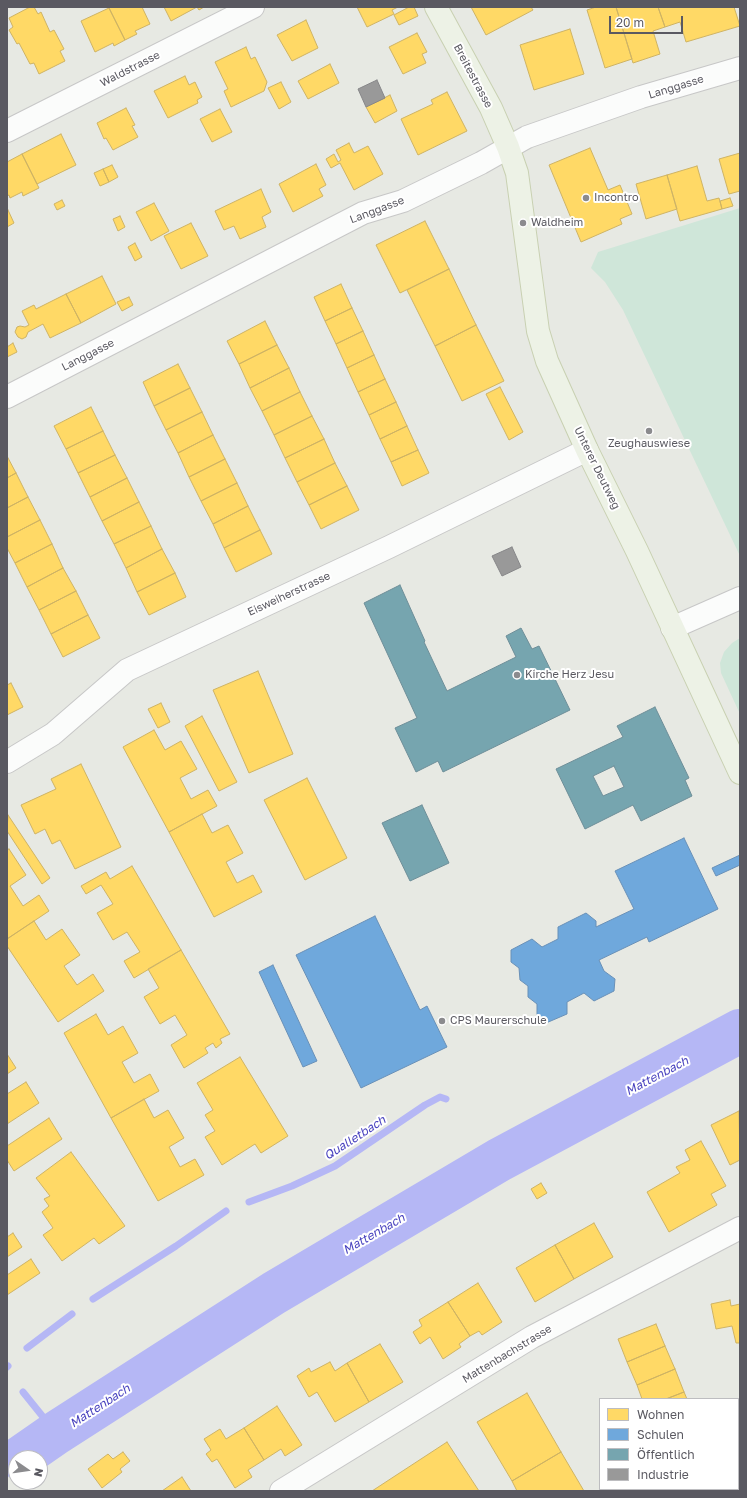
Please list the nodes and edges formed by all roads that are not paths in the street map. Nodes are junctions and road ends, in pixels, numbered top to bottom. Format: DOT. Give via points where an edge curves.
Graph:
graph roads {
  1 [pos="253,7"];
  2 [pos="436,7"];
  3 [pos="740,68"];
  4 [pos="7,131"];
  5 [pos="508,146"];
  6 [pos="7,397"];
  7 [pos="587,450"];
  8 [pos="740,598"];
  9 [pos="672,628"];
  10 [pos="7,762"];
  11 [pos="740,772"];
  12 [pos="740,1228"];
  13 [pos="280,1491"];
  1 -- 4 [label="street, Waldstrasse"];
  2 -- 5 [label="main road, Breitestrasse"];
  3 -- 5 [label="street, Langgasse" via="641,97 527,136"];
  5 -- 6 [label="street, Langgasse" via="481,163 404,201 363,213"];
  5 -- 7 [label="main road, Unterer Deutweg" via="518,180 538,331 547,361"];
  7 -- 9 [label="main road, Unterer Deutweg"];
  7 -- 10 [label="street, Eisweiherstrasse" via="127,670 53,734"];
  8 -- 9 [label="street"];
  9 -- 11 [label="main road, Unterer Deutweg"];
  12 -- 13 [label="street, Mattenbachstrasse" via="532,1337"];
}
